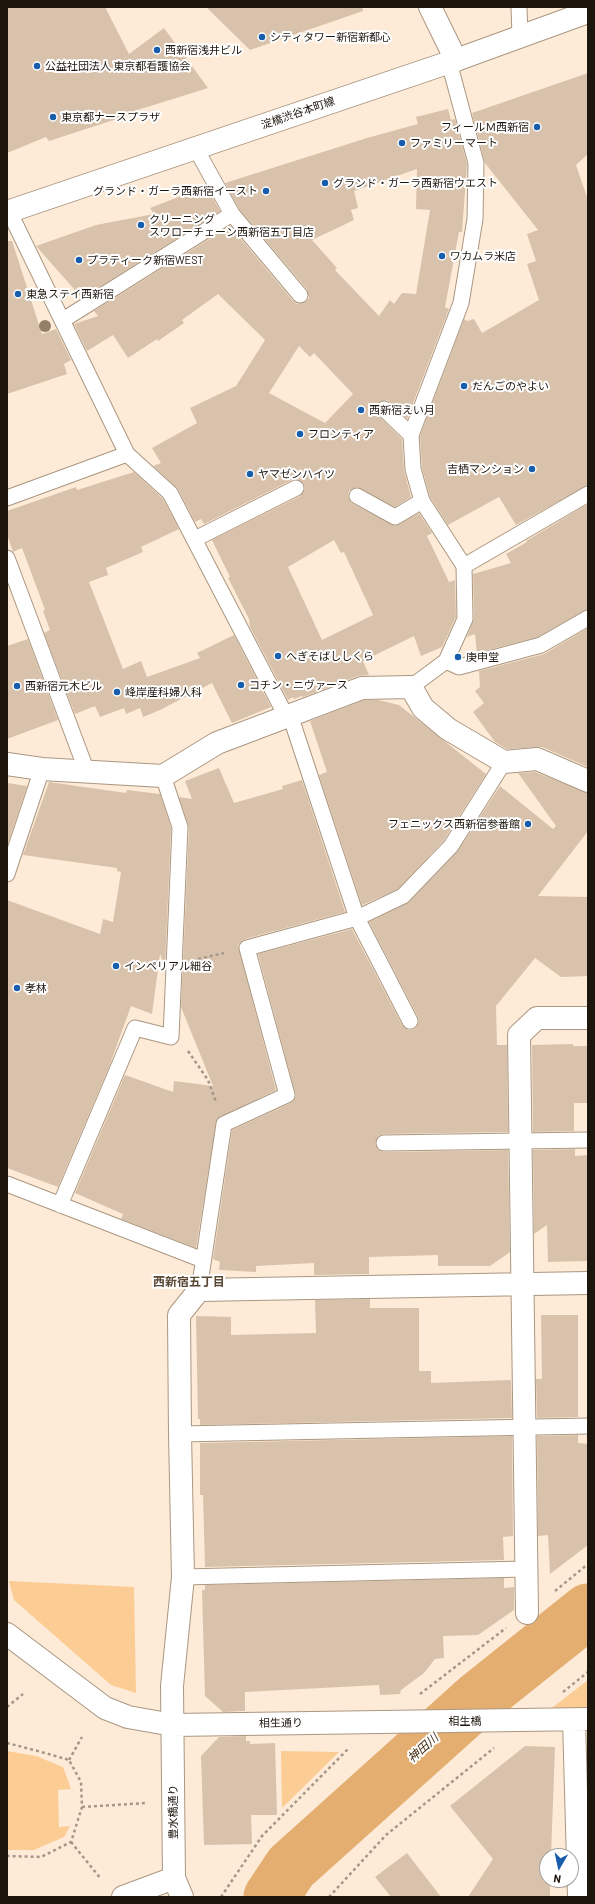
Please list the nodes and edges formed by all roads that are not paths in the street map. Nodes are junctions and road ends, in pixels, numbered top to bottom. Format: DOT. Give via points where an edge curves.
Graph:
graph roads {
  1 [pos="430,7"];
  2 [pos="519,7"];
  3 [pos="588,12"];
  4 [pos="520,36"];
  5 [pos="452,61"];
  6 [pos="195,147"];
  7 [pos="8,210"];
  8 [pos="232,214"];
  9 [pos="300,295"];
  10 [pos="63,320"];
  11 [pos="384,409"];
  12 [pos="411,435"];
  13 [pos="127,454"];
  14 [pos="296,488"];
  15 [pos="588,494"];
  16 [pos="357,496"];
  17 [pos="7,498"];
  18 [pos="422,501"];
  19 [pos="195,539"];
  20 [pos="7,558"];
  21 [pos="464,566"];
  22 [pos="588,618"];
  23 [pos="446,661"];
  24 [pos="411,687"];
  25 [pos="286,716"];
  26 [pos="504,762"];
  27 [pos="7,764"];
  28 [pos="42,768"];
  29 [pos="87,772"];
  30 [pos="163,776"];
  31 [pos="588,781"];
  32 [pos="7,874"];
  33 [pos="357,918"];
  34 [pos="588,1018"];
  35 [pos="410,1021"];
  36 [pos="588,1140"];
  37 [pos="520,1141"];
  38 [pos="384,1143"];
  39 [pos="7,1184"];
  40 [pos="60,1205"];
  41 [pos="203,1260"];
  42 [pos="588,1283"];
  43 [pos="522,1284"];
  44 [pos="199,1290"];
  45 [pos="523,1426"];
  46 [pos="588,1426"];
  47 [pos="180,1434"];
  48 [pos="525,1569"];
  49 [pos="183,1577"];
  50 [pos="527,1613"];
  51 [pos="7,1634"];
  52 [pos="581,1720"];
  53 [pos="382,1721"];
  54 [pos="173,1725"];
  55 [pos="178,1887"];
  56 [pos="123,1897"];
  57 [pos="579,1897"];
  58 [pos="588,1897"];
  1 -- 5 [label="street"];
  2 -- 4 [label="lane"];
  3 -- 4 [label="street, 淀橋渋谷本町線"];
  4 -- 5 [label="street, 淀橋渋谷本町線"];
  5 -- 6 [label="street, 淀橋渋谷本町線"];
  5 -- 12 [label="lane" via="476,163 476,219 461,302"];
  6 -- 7 [label="street, 淀橋渋谷本町線"];
  6 -- 8 [label="lane"];
  7 -- 10 [label="lane"];
  8 -- 9 [label="lane"];
  8 -- 10 [label="lane"];
  10 -- 13 [label="lane"];
  11 -- 12 [label="lane"];
  12 -- 18 [label="lane" via="413,469"];
  13 -- 17 [label="lane"];
  13 -- 19 [label="lane" via="170,493"];
  14 -- 19 [label="lane"];
  15 -- 21 [label="lane"];
  16 -- 18 [label="lane" via="395,517"];
  18 -- 21 [label="lane"];
  19 -- 25 [label="lane"];
  20 -- 29 [label="lane"];
  21 -- 23 [label="lane" via="465,618"];
  22 -- 23 [label="lane" via="541,645 459,667"];
  23 -- 24 [label="lane"];
  24 -- 25 [label="street" via="362,688"];
  24 -- 26 [label="street" via="423,708 448,729"];
  25 -- 30 [label="street" via="217,743"];
  25 -- 33 [label="lane" via="293,724"];
  26 -- 31 [label="street" via="537,759"];
  26 -- 33 [label="lane" via="451,846 402,896"];
  27 -- 28 [label="street"];
  28 -- 29 [label="street"];
  28 -- 32 [label="lane"];
  29 -- 30 [label="street"];
  30 -- 40 [label="lane" via="180,827 171,1037 135,1028"];
  33 -- 35 [label="lane"];
  33 -- 41 [label="lane" via="247,948 287,1095 224,1124"];
  34 -- 37 [label="street" via="537,1018 519,1035"];
  36 -- 37 [label="lane"];
  37 -- 38 [label="lane"];
  37 -- 43 [label="street"];
  39 -- 40 [label="lane"];
  40 -- 41 [label="lane"];
  41 -- 44 [label="lane"];
  42 -- 43 [label="street"];
  43 -- 44 [label="street"];
  43 -- 45 [label="street"];
  44 -- 47 [label="street, 豊水橋通り" via="179,1315"];
  45 -- 46 [label="lane"];
  45 -- 47 [label="lane"];
  45 -- 48 [label="street"];
  47 -- 49 [label="street, 豊水橋通り"];
  48 -- 49 [label="lane"];
  48 -- 50 [label="street"];
  49 -- 54 [label="street, 豊水橋通り" via="172,1686"];
  51 -- 54 [label="street, 相生通り" via="105,1708 128,1717"];
  52 -- 53 [label="street, 相生橋"];
  52 -- 57 [label="street"];
  53 -- 54 [label="street, 相生通り"];
  54 -- 55 [label="street, 豊水橋通り"];
  55 -- 56 [label="street"];
  57 -- 58 [label="lane"];
}
